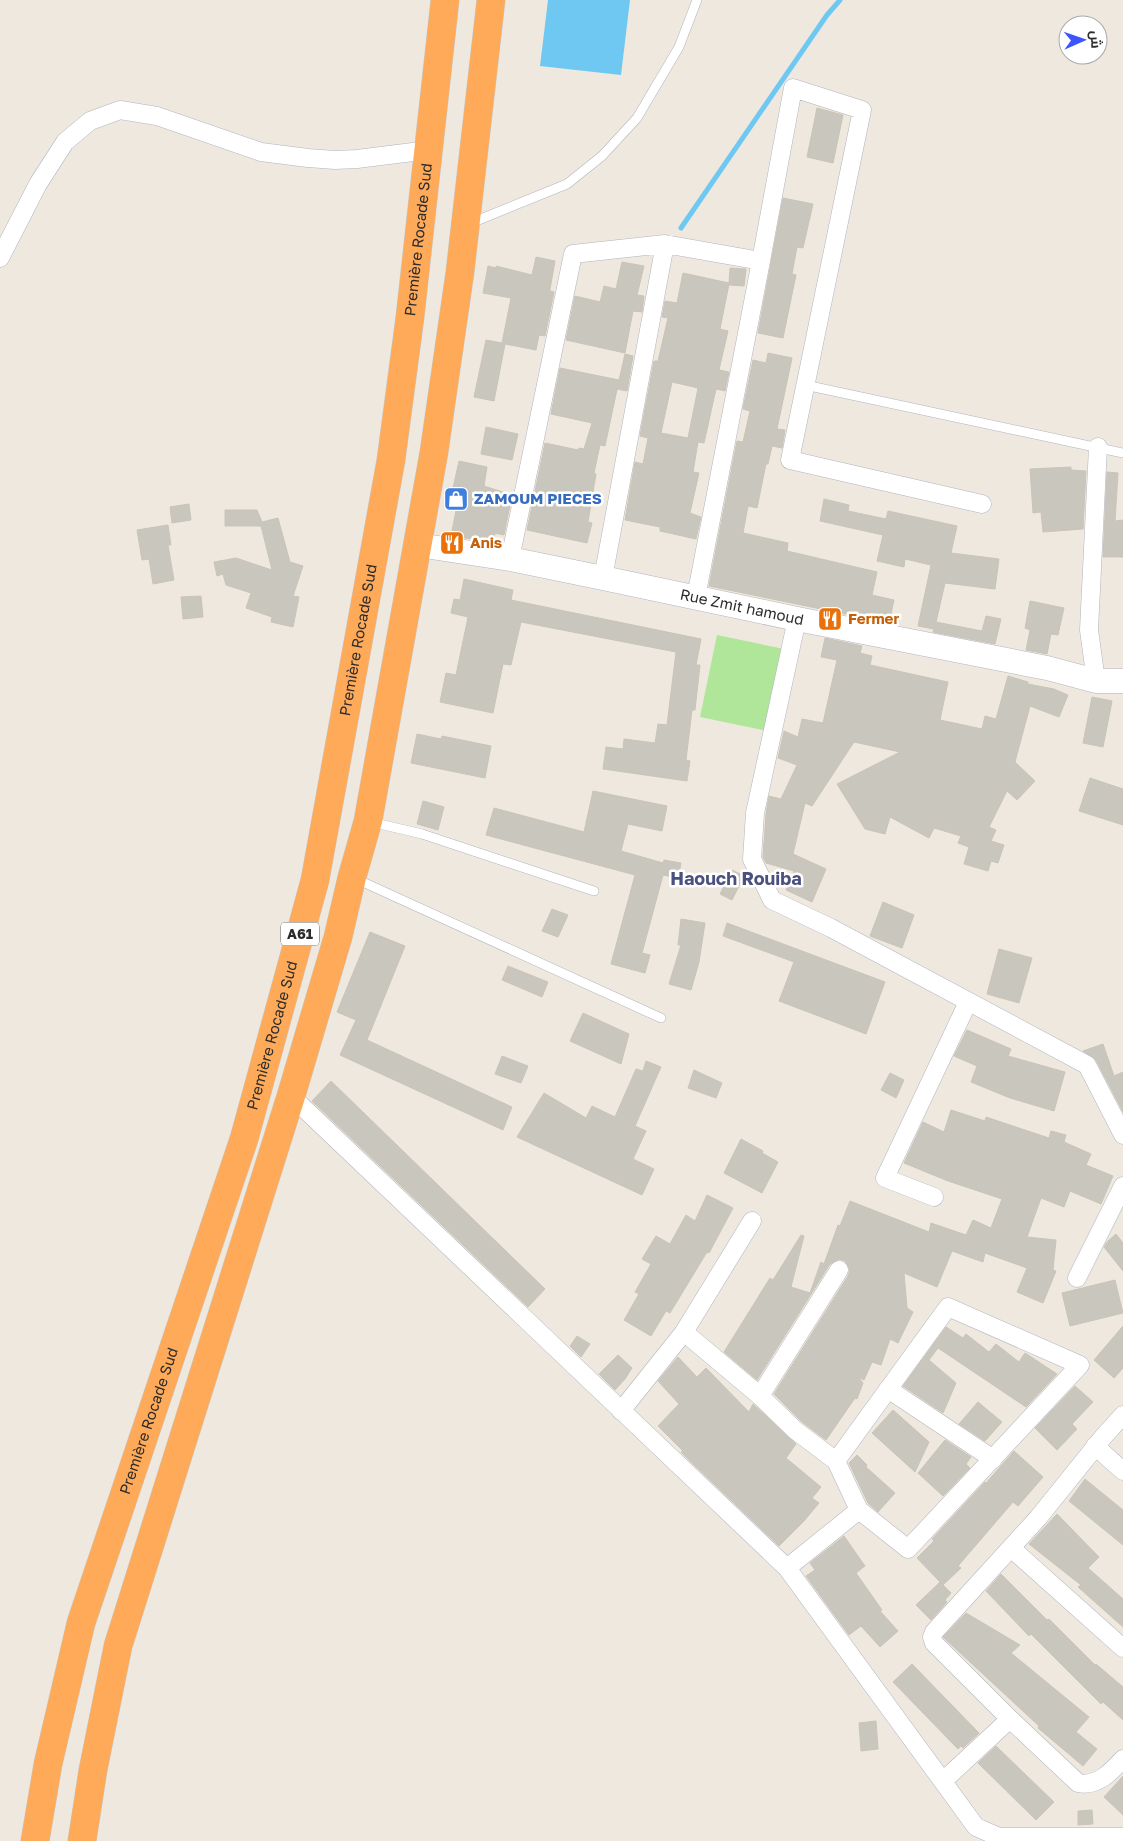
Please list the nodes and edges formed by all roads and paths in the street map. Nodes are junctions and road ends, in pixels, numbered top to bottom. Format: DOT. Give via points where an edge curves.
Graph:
graph roads {
  1 [pos="445,0"];
  2 [pos="491,0"];
  3 [pos="697,0"];
  4 [pos="429,150"];
  5 [pos="466,225"];
  6 [pos="664,244"];
  7 [pos="0,258"];
  8 [pos="761,261"];
  9 [pos="805,385"];
  10 [pos="1098,448"];
  11 [pos="1123,453"];
  12 [pos="982,504"];
  13 [pos="418,545"];
  14 [pos="510,559"];
  15 [pos="603,578"];
  16 [pos="696,597"];
  17 [pos="797,619"];
  18 [pos="1096,680"];
  19 [pos="1123,681"];
  20 [pos="368,821"];
  21 [pos="352,877"];
  22 [pos="594,891"];
  23 [pos="968,1002"];
  24 [pos="661,1018"];
  25 [pos="291,1096"];
  26 [pos="1123,1135"];
  27 [pos="1123,1186"];
  28 [pos="934,1197"];
  29 [pos="752,1221"];
  30 [pos="839,1270"];
  31 [pos="1077,1278"];
  32 [pos="684,1332"];
  33 [pos="888,1389"];
  34 [pos="760,1396"];
  35 [pos="621,1411"];
  36 [pos="1123,1415"];
  37 [pos="1095,1446"];
  38 [pos="993,1458"];
  39 [pos="836,1461"];
  40 [pos="1123,1472"];
  41 [pos="859,1510"];
  42 [pos="1011,1548"];
  43 [pos="788,1568"];
  44 [pos="1123,1648"];
  45 [pos="1010,1719"];
  46 [pos="1123,1758"];
  47 [pos="943,1781"];
  48 [pos="1123,1837"];
  49 [pos="35,1839"];
  50 [pos="82,1841"];
  1 -- 4 [label="highway, Première Rocade Sud / A61"];
  2 -- 5 [label="highway, A61"];
  3 -- 5 [label="lane" via="679,48 638,118 602,156 567,184"];
  4 -- 7 [label="street" via="335,160 261,152 157,116 120,110 90,121 65,142 38,184"];
  4 -- 49 [label="highway, Première Rocade Sud / A61" via="392,460 314,880 244,1139 80,1623 48,1764"];
  5 -- 13 [label="highway, A61"];
  6 -- 8 [label="street"];
  6 -- 14 [label="street" via="573,254"];
  6 -- 15 [label="street"];
  8 -- 9 [label="street" via="793,88 862,110"];
  8 -- 16 [label="street"];
  9 -- 10 [label="lane"];
  9 -- 12 [label="street" via="790,460"];
  10 -- 11 [label="lane"];
  10 -- 18 [label="street" via="1089,630"];
  13 -- 14 [label="street, Rue Zmit hamoud"];
  13 -- 20 [label="highway, A61"];
  14 -- 15 [label="street, Rue Zmit hamoud"];
  15 -- 16 [label="street, Rue Zmit hamoud"];
  16 -- 17 [label="street, Rue Zmit hamoud"];
  17 -- 18 [label="street, Rue Zmit hamoud"];
  17 -- 23 [label="street" via="755,814 752,859 772,900"];
  18 -- 19 [label="street, Rue Zmit hamoud"];
  20 -- 21 [label="highway, A61"];
  20 -- 22 [label="lane" via="422,834"];
  21 -- 24 [label="lane"];
  21 -- 25 [label="highway, A61" via="338,937"];
  23 -- 26 [label="street" via="1087,1065"];
  23 -- 28 [label="street" via="885,1178"];
  25 -- 35 [label="street"];
  25 -- 50 [label="highway, A61" via="118,1646"];
  27 -- 31 [label="street"];
  29 -- 32 [label="street"];
  30 -- 34 [label="street"];
  32 -- 34 [label="street"];
  32 -- 35 [label="street"];
  33 -- 38 [label="street"];
  33 -- 38 [label="street" via="948,1307 1080,1365"];
  33 -- 39 [label="street"];
  34 -- 39 [label="street" via="795,1430"];
  35 -- 43 [label="street"];
  36 -- 37 [label="street"];
  37 -- 40 [label="street"];
  37 -- 42 [label="street"];
  38 -- 41 [label="street" via="908,1549"];
  39 -- 41 [label="street"];
  41 -- 43 [label="street"];
  42 -- 44 [label="street"];
  42 -- 45 [label="street" via="932,1637 934,1643"];
  43 -- 47 [label="street"];
  45 -- 46 [label="street" via="1078,1783 1096,1783"];
  45 -- 47 [label="street"];
  47 -- 48 [label="street" via="976,1827 999,1836"];
}
